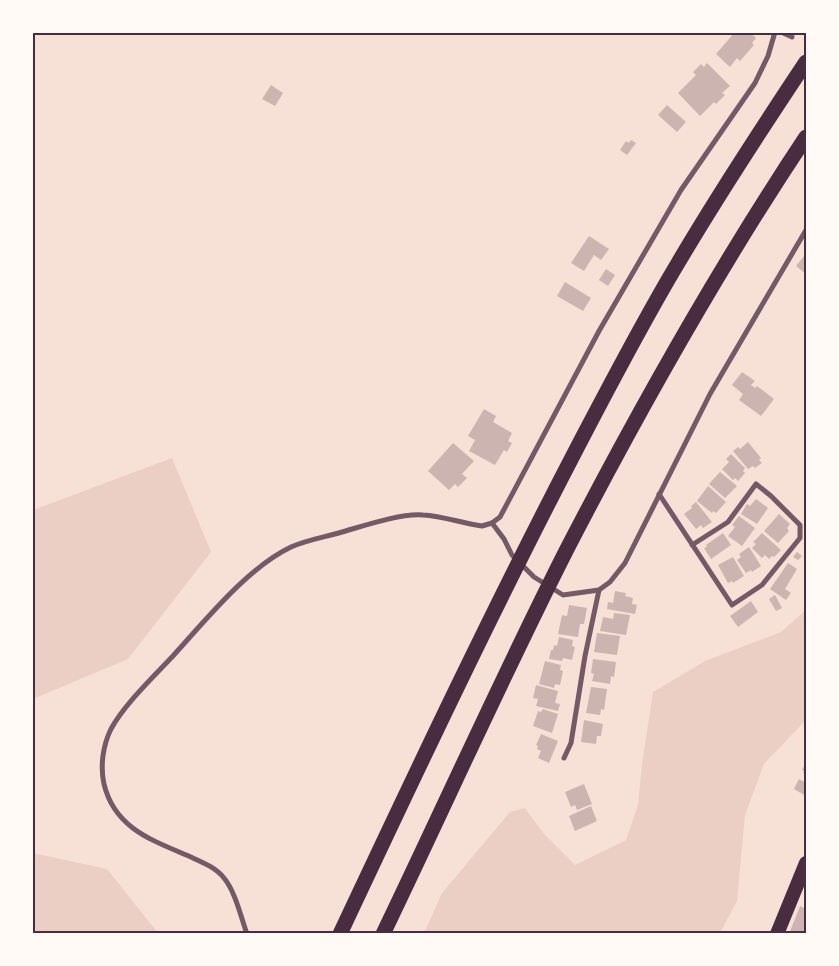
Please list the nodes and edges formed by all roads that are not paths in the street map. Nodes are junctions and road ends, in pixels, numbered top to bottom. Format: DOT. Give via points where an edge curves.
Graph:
graph roads {
  1 [pos="775,32"];
  2 [pos="781,32"];
  3 [pos="792,37"];
  4 [pos="806,62"];
  5 [pos="806,137"];
  6 [pos="806,230"];
  7 [pos="659,494"];
  8 [pos="492,524"];
  9 [pos="692,545"];
  10 [pos="599,590"];
  11 [pos="564,758"];
  12 [pos="806,863"];
  13 [pos="247,934"];
  14 [pos="340,934"];
  15 [pos="383,934"];
  16 [pos="777,934"];
  1 -- 8 [label="street" via="755,82 680,190 599,331 500,517"];
  2 -- 3 [label="street"];
  4 -- 14 [label="highway" via="746,152 616,373 534,530"];
  5 -- 15 [label="highway" via="648,399 568,549"];
  6 -- 7 [label="street" via="714,387"];
  7 -- 9 [label="street"];
  7 -- 10 [label="street" via="625,563"];
  8 -- 10 [label="street" via="518,560 546,585 563,594"];
  8 -- 13 [label="street" via="482,526 422,515 405,516 291,547 250,575 158,672 111,729 102,767 110,801 128,826 208,864 225,878"];
  9 -- 9 [label="street" via="732,605 762,585 800,538 800,525 756,484 728,522"];
  10 -- 11 [label="street" via="571,743"];
  12 -- 16 [label="highway"];
}
